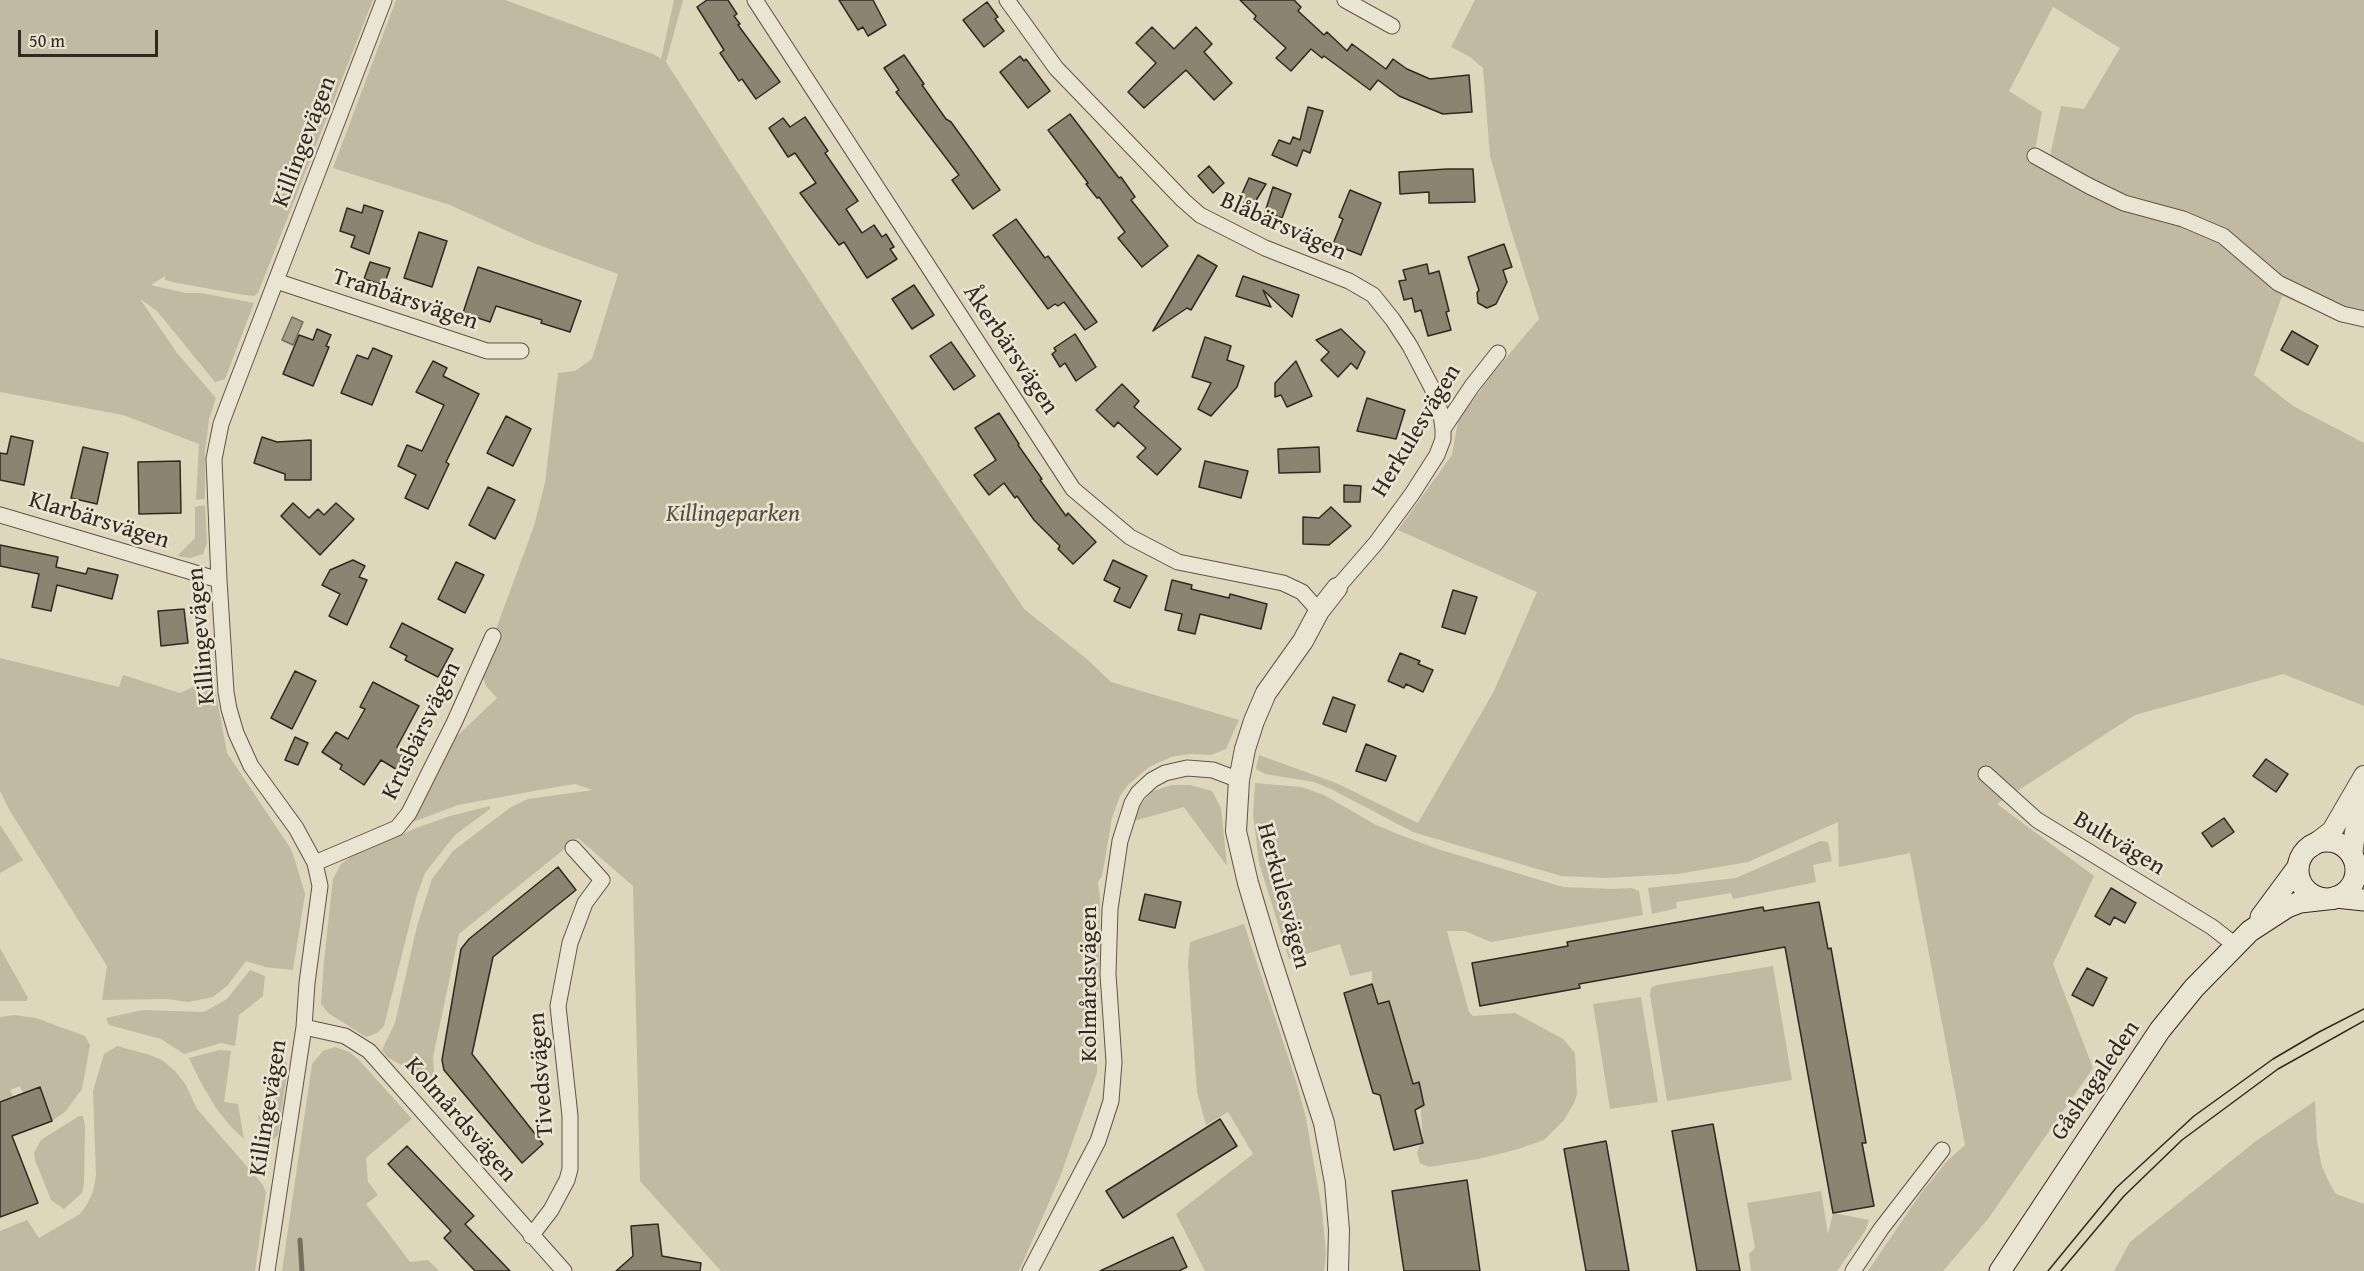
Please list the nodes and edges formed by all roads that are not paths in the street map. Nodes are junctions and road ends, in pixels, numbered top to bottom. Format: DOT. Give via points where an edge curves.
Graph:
graph roads {
  1 [pos="384,0"];
  2 [pos="755,0"];
  3 [pos="1007,0"];
  4 [pos="1345,0"];
  5 [pos="1392,26"];
  6 [pos="2036,156"];
  7 [pos="276,281"];
  8 [pos="2364,319"];
  9 [pos="521,351"];
  10 [pos="1498,353"];
  11 [pos="1443,429"];
  12 [pos="0,514"];
  13 [pos="219,580"];
  14 [pos="1337,588"];
  15 [pos="1319,611"];
  16 [pos="493,636"];
  17 [pos="1986,774"];
  18 [pos="2364,776"];
  19 [pos="1239,780"];
  20 [pos="2364,802"];
  21 [pos="2311,847"];
  22 [pos="573,848"];
  23 [pos="315,863"];
  24 [pos="2298,867"];
  25 [pos="2357,867"];
  26 [pos="2332,898"];
  27 [pos="2364,900"];
  28 [pos="2243,938"];
  29 [pos="304,1028"];
  30 [pos="1942,1150"];
  31 [pos="531,1236"];
  32 [pos="267,1271"];
  33 [pos="564,1271"];
  34 [pos="1030,1271"];
  35 [pos="1338,1271"];
  36 [pos="1853,1271"];
  37 [pos="2000,1271"];
  1 -- 7 [label="street, Killingevägen"];
  2 -- 15 [label="street, Åkerbärsvägen" via="1073,489 1130,537 1178,562 1282,583 1302,592"];
  3 -- 11 [label="street, Blåbärsvägen" via="1056,68 1200,215 1373,295 1410,346 1432,388"];
  4 -- 5 [label="street"];
  6 -- 8 [label="street" via="2124,202 2183,219 2223,236 2278,283 2342,314"];
  7 -- 9 [label="street, Tranbärsvägen" via="486,351"];
  7 -- 13 [label="street, Killingevägen" via="224,416 214,459"];
  10 -- 11 [label="street, Herkulesvägen"];
  11 -- 14 [label="street, Herkulesvägen" via="1437,455 1412,494"];
  12 -- 13 [label="street, Klarbärsvägen"];
  13 -- 23 [label="street, Killingevägen" via="226,692 236,733 251,766 296,828"];
  14 -- 15 [label="street, Herkulesvägen"];
  15 -- 19 [label="street, Herkulesvägen" via="1266,693 1245,749"];
  16 -- 23 [label="street, Krusbärsvägen" via="409,813 397,828"];
  17 -- 28 [label="street, Bultvägen" via="2037,820 2212,927"];
  18 -- 21 [label="street" via="2332,831"];
  19 -- 34 [label="street, Kolmårdsvägen" via="1214,770 1187,768 1152,780 1132,803 1120,841 1110,909 1108,974 1114,1062 1111,1101 1098,1141"];
  19 -- 35 [label="street, Herkulesvägen" via="1236,831 1248,883 1324,1123 1335,1183"];
  20 -- 25 [label="street" via="2355,832"];
  21 -- 24 [label="main road"];
  21 -- 25 [label="main road" via="2322,842 2334,843 2343,847"];
  22 -- 31 [label="street, Tivedsvägen" via="602,880 585,903 570,944 558,1006 570,1116 570,1169 551,1210"];
  23 -- 29 [label="street, Killingevägen" via="320,886"];
  24 -- 26 [label="main road" via="2304,887 2313,895"];
  24 -- 28 [label="main road, Gåshagaleden"];
  25 -- 26 [label="main road" via="2352,885"];
  26 -- 27 [label="main road"];
  26 -- 28 [label="main road, Gåshagaleden" via="2287,907"];
  28 -- 37 [label="main road, Gåshagaleden" via="2160,1030"];
  29 -- 31 [label="street, Kolmårdsvägen" via="345,1036 369,1051"];
  29 -- 32 [label="street, Killingevägen"];
  30 -- 36 [label="street"];
  31 -- 33 [label="street, Kolmårdsvägen"];
}
